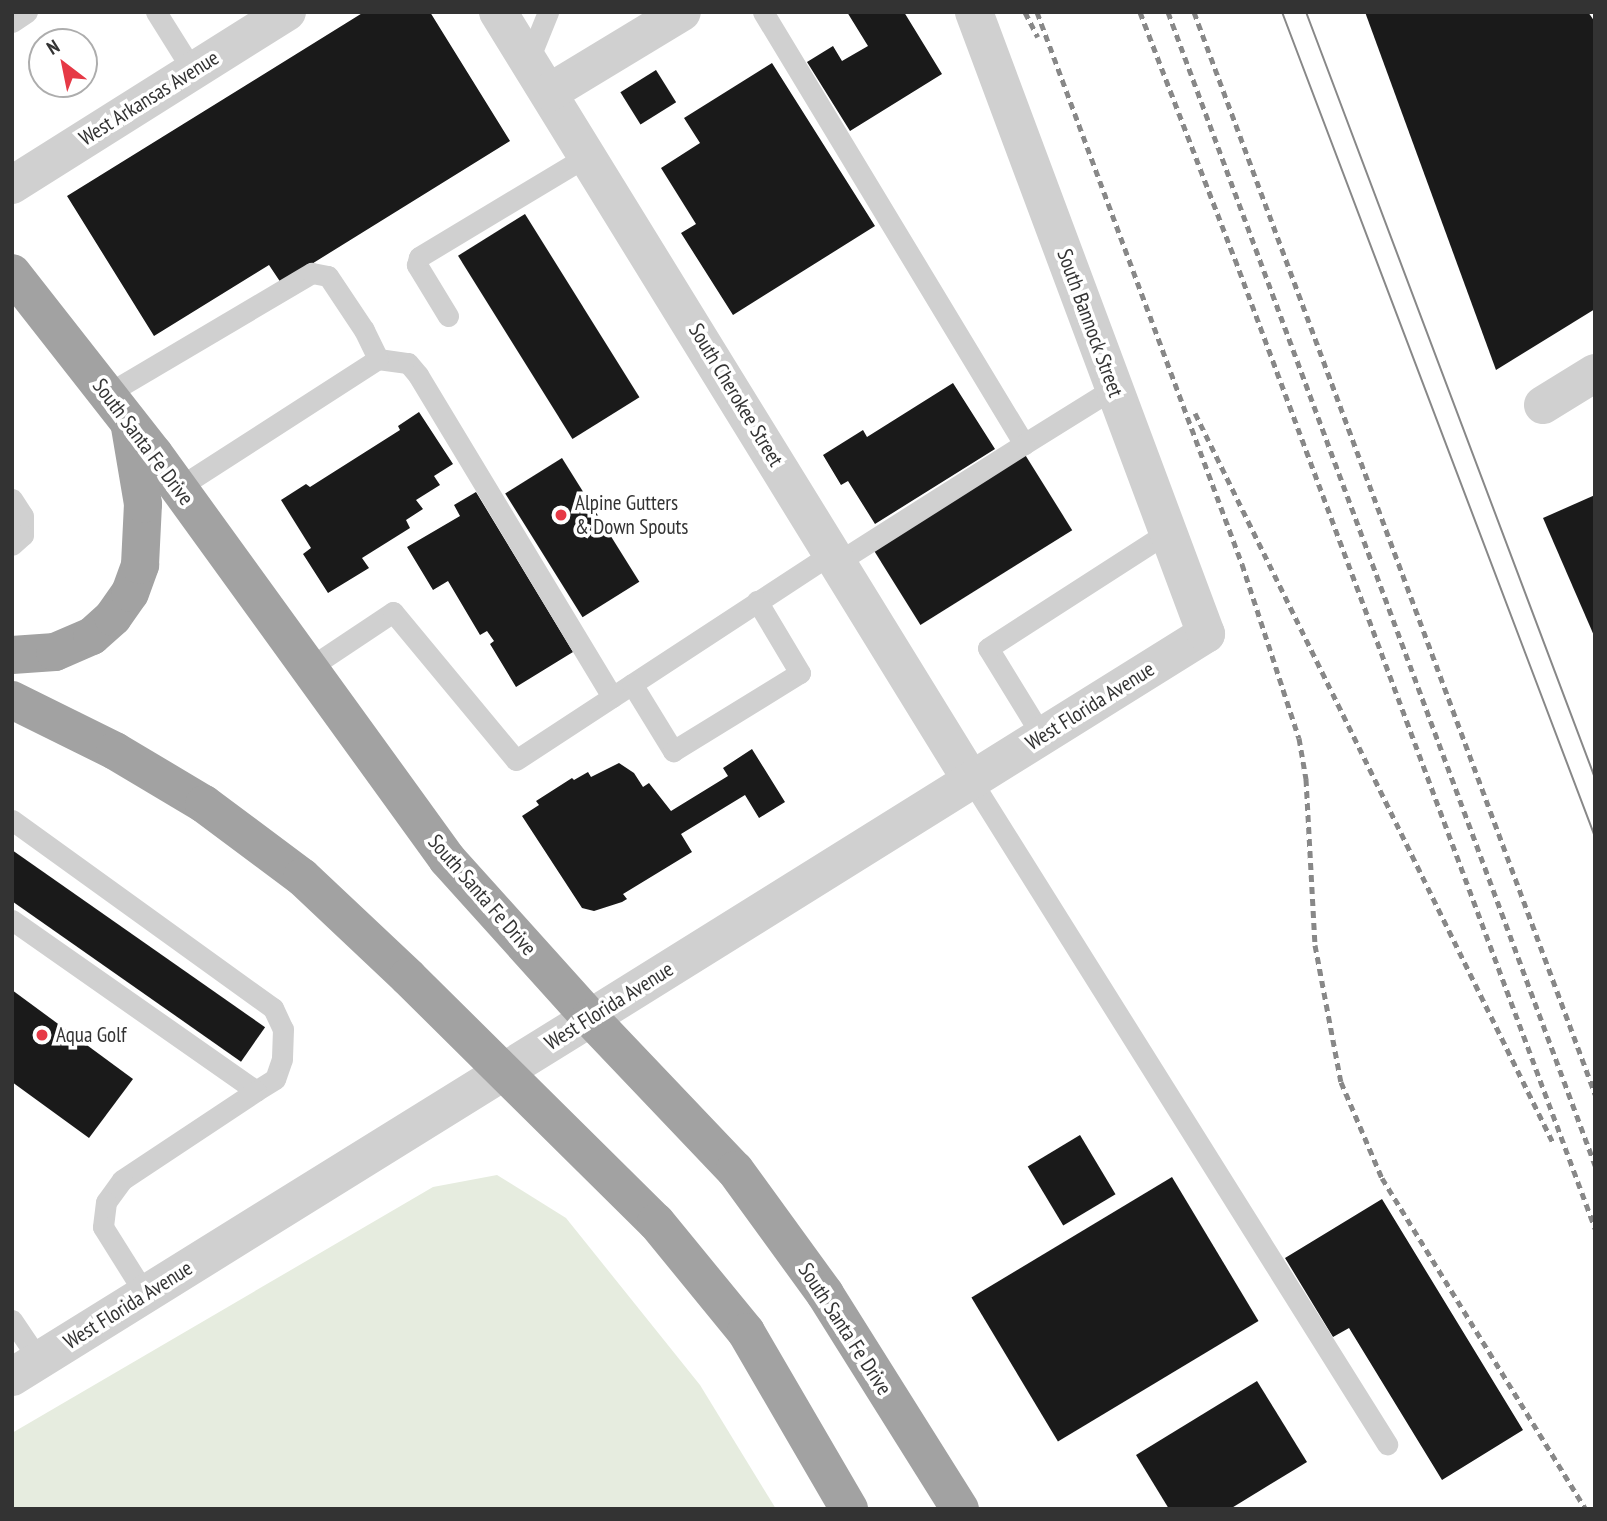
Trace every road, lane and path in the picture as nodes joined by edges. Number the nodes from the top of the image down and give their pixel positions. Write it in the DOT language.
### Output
graph roads {
  1 [pos="27,12"];
  2 [pos="156,12"];
  3 [pos="287,12"];
  4 [pos="498,12"];
  5 [pos="548,12"];
  6 [pos="682,12"];
  7 [pos="763,12"];
  8 [pos="974,12"];
  9 [pos="12,22"];
  10 [pos="528,59"];
  11 [pos="193,71"];
  12 [pos="551,92"];
  13 [pos="589,155"];
  14 [pos="12,185"];
  15 [pos="12,273"];
  16 [pos="448,316"];
  17 [pos="378,359"];
  18 [pos="1595,373"];
  19 [pos="1114,388"];
  20 [pos="107,394"];
  21 [pos="1543,405"];
  22 [pos="130,423"];
  23 [pos="1024,444"];
  24 [pos="178,488"];
  25 [pos="12,499"];
  26 [pos="1168,532"];
  27 [pos="12,545"];
  28 [pos="835,557"];
  29 [pos="757,601"];
  30 [pos="1206,634"];
  31 [pos="12,655"];
  32 [pos="309,668"];
  33 [pos="632,684"];
  34 [pos="612,697"];
  35 [pos="12,700"];
  36 [pos="1042,736"];
  37 [pos="971,780"];
  38 [pos="12,820"];
  39 [pos="12,920"];
  40 [pos="590,1018"];
  41 [pos="504,1072"];
  42 [pos="256,1091"];
  43 [pos="145,1294"];
  44 [pos="12,1320"];
  45 [pos="26,1368"];
  46 [pos="1387,1444"];
  47 [pos="849,1509"];
  48 [pos="960,1509"];
  1 -- 9 [label="lane"];
  2 -- 11 [label="lane"];
  3 -- 11 [label="street, West Arkansas Avenue"];
  4 -- 10 [label="street, South Cherokee Street"];
  5 -- 10 [label="lane"];
  6 -- 12 [label="street"];
  7 -- 23 [label="lane"];
  8 -- 19 [label="street, South Bannock Street"];
  10 -- 12 [label="street, South Cherokee Street"];
  11 -- 14 [label="street, West Arkansas Avenue"];
  12 -- 13 [label="street, South Cherokee Street"];
  13 -- 16 [label="lane"];
  13 -- 28 [label="street, South Cherokee Street"];
  15 -- 20 [label="highway, South Santa Fe Drive"];
  17 -- 20 [label="lane"];
  17 -- 24 [label="lane"];
  17 -- 34 [label="lane"];
  18 -- 21 [label="street"];
  19 -- 23 [label="lane"];
  19 -- 26 [label="street, South Bannock Street"];
  20 -- 22 [label="highway, South Santa Fe Drive"];
  22 -- 24 [label="highway, South Santa Fe Drive"];
  22 -- 31 [label="highway"];
  23 -- 28 [label="lane"];
  24 -- 32 [label="highway, South Santa Fe Drive"];
  25 -- 27 [label="lane"];
  26 -- 30 [label="street, South Bannock Street"];
  26 -- 36 [label="lane"];
  28 -- 29 [label="lane"];
  28 -- 37 [label="street, South Cherokee Street"];
  29 -- 33 [label="lane"];
  29 -- 33 [label="lane"];
  30 -- 36 [label="street, West Florida Avenue"];
  32 -- 34 [label="lane"];
  32 -- 40 [label="highway, South Santa Fe Drive"];
  33 -- 34 [label="lane"];
  35 -- 41 [label="highway"];
  36 -- 37 [label="street, West Florida Avenue"];
  37 -- 40 [label="street, West Florida Avenue"];
  37 -- 46 [label="lane"];
  38 -- 42 [label="lane"];
  39 -- 42 [label="lane"];
  40 -- 41 [label="street, West Florida Avenue"];
  40 -- 48 [label="highway, South Santa Fe Drive"];
  41 -- 43 [label="street, West Florida Avenue"];
  41 -- 47 [label="highway"];
  42 -- 43 [label="lane"];
  43 -- 45 [label="street, West Florida Avenue"];
  44 -- 45 [label="lane"];
}
